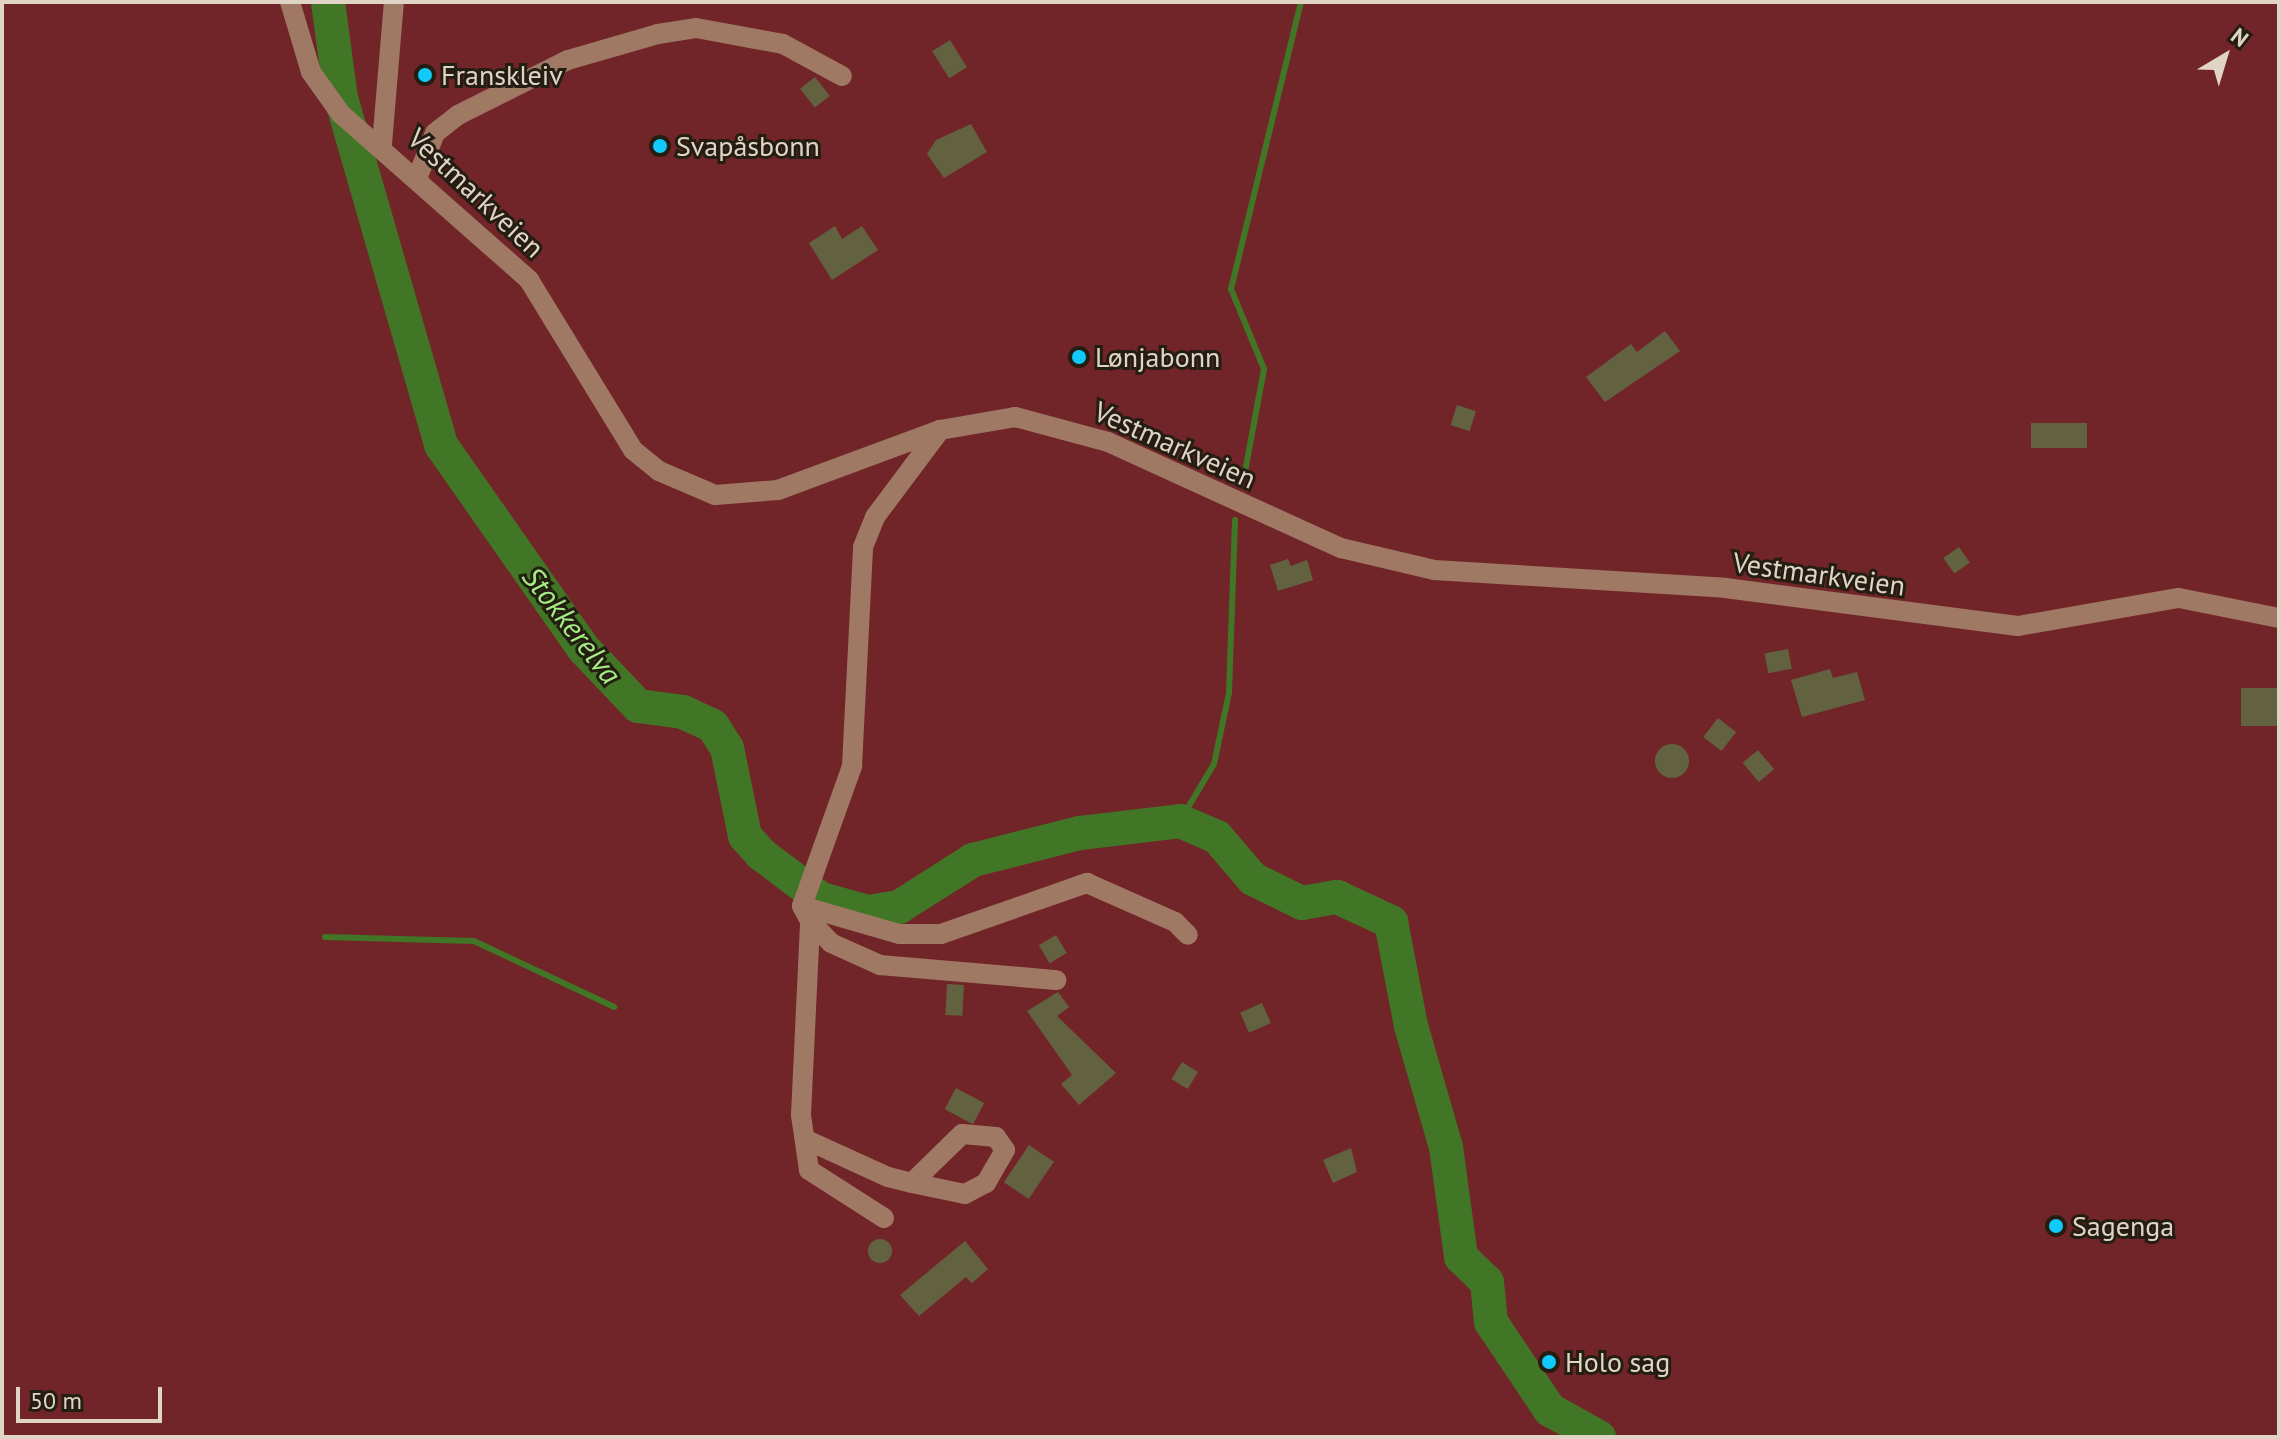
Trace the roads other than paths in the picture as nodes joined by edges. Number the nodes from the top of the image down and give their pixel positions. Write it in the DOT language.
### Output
graph roads {
  1 [pos="290,2"];
  2 [pos="394,2"];
  3 [pos="842,76"];
  4 [pos="382,144"];
  5 [pos="418,176"];
  6 [pos="940,430"];
  7 [pos="2279,618"];
  8 [pos="806,914"];
  9 [pos="1188,935"];
  10 [pos="1056,980"];
  11 [pos="809,1141"];
  12 [pos="912,1183"];
  13 [pos="884,1218"];
  1 -- 4 [label="street, Vestmarkveien"];
  2 -- 4 [label="street"];
  3 -- 5 [label="street"];
  4 -- 5 [label="street, Vestmarkveien"];
  5 -- 6 [label="street, Vestmarkveien"];
  6 -- 7 [label="street, Vestmarkveien"];
  6 -- 8 [label="street"];
  8 -- 9 [label="street"];
  8 -- 10 [label="street"];
  8 -- 11 [label="street"];
  11 -- 12 [label="street"];
  11 -- 13 [label="street"];
}
